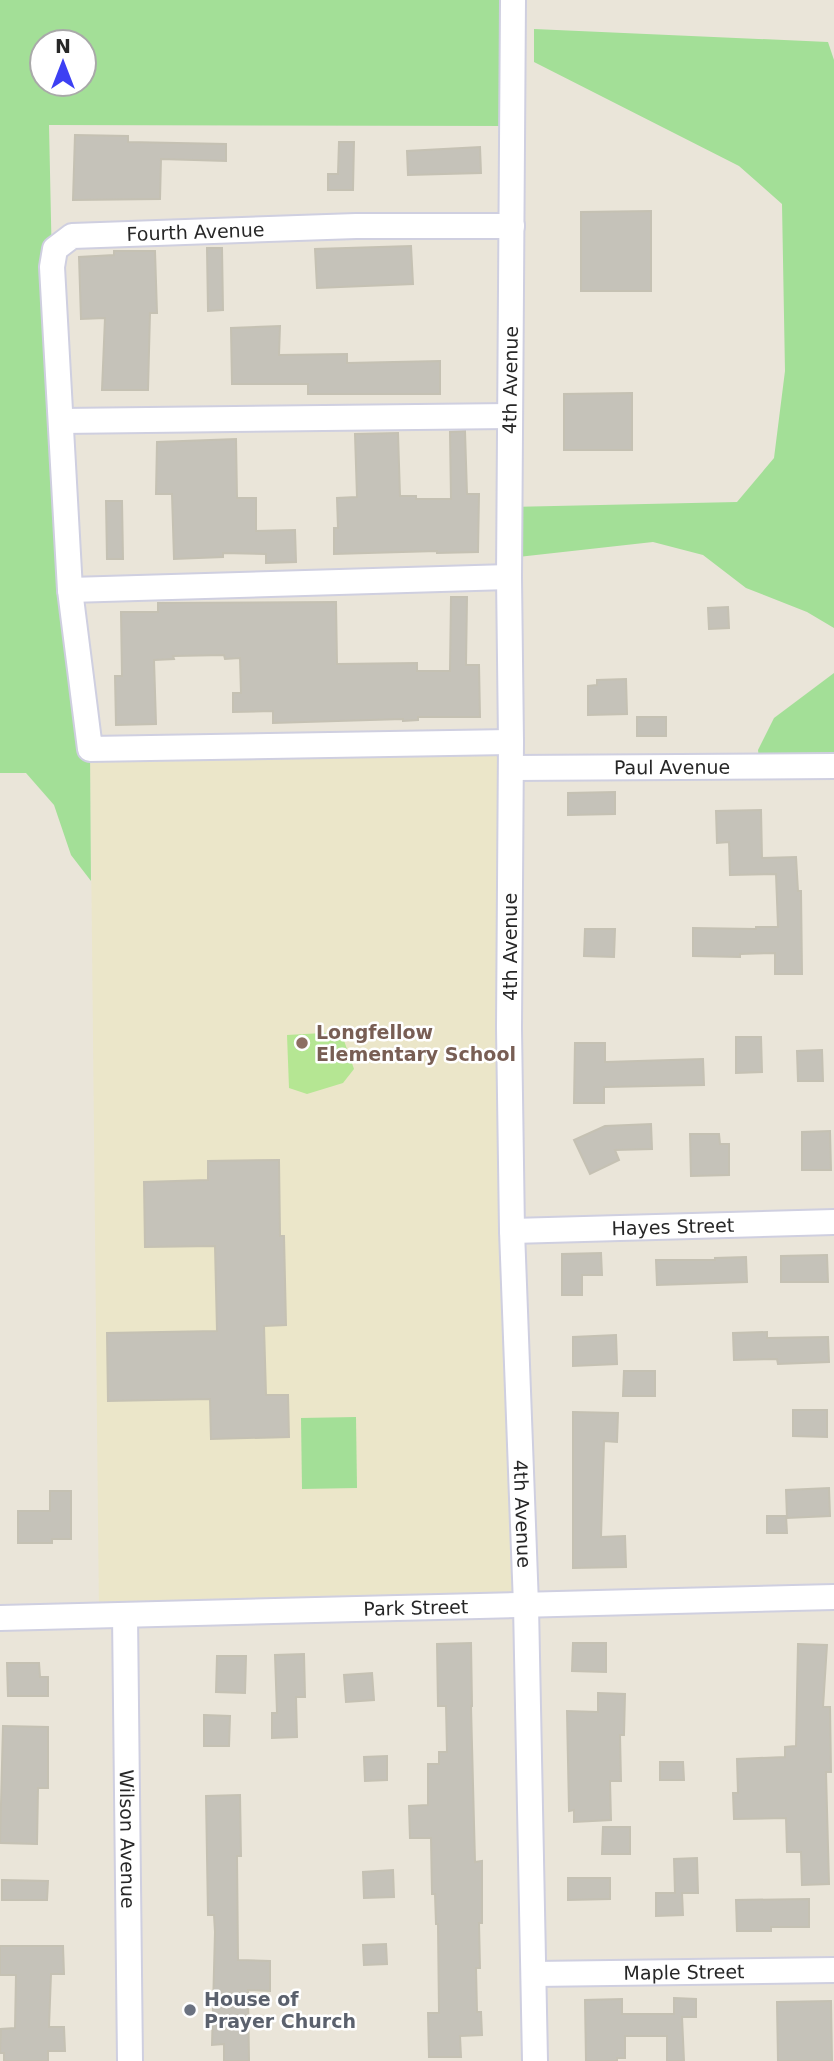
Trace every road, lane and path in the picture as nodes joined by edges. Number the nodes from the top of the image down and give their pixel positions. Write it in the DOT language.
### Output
graph roads {
  1 [pos="513,0"];
  2 [pos="512,226"];
  3 [pos="510,416"];
  4 [pos="61,421"];
  5 [pos="509,577"];
  6 [pos="70,590"];
  7 [pos="511,742"];
  8 [pos="834,766"];
  9 [pos="511,768"];
  10 [pos="834,1222"];
  11 [pos="512,1231"];
  12 [pos="834,1597"];
  13 [pos="526,1605"];
  14 [pos="125,1615"];
  15 [pos="0,1618"];
  16 [pos="834,1970"];
  17 [pos="534,1974"];
  18 [pos="130,2061"];
  19 [pos="535,2061"];
  1 -- 2 [label="street, 4th Avenue"];
  2 -- 3 [label="street, 4th Avenue"];
  2 -- 4 [label="street, Fourth Avenue"];
  3 -- 4 [label="street"];
  3 -- 5 [label="street, 4th Avenue"];
  4 -- 6 [label="street, Fourth Avenue"];
  5 -- 6 [label="street"];
  5 -- 7 [label="street, 4th Avenue"];
  6 -- 7 [label="street, Fourth Avenue"];
  7 -- 9 [label="street, 4th Avenue"];
  8 -- 9 [label="street, Paul Avenue"];
  9 -- 11 [label="street, 4th Avenue"];
  10 -- 11 [label="street, Hayes Street"];
  11 -- 13 [label="street, 4th Avenue"];
  12 -- 13 [label="street, Park Street"];
  13 -- 14 [label="street, Park Street"];
  13 -- 17 [label="street, 4th Avenue"];
  14 -- 15 [label="street, Park Street"];
  14 -- 18 [label="street, Wilson Avenue"];
  16 -- 17 [label="street, Maple Street"];
  17 -- 19 [label="street, 4th Avenue"];
}
